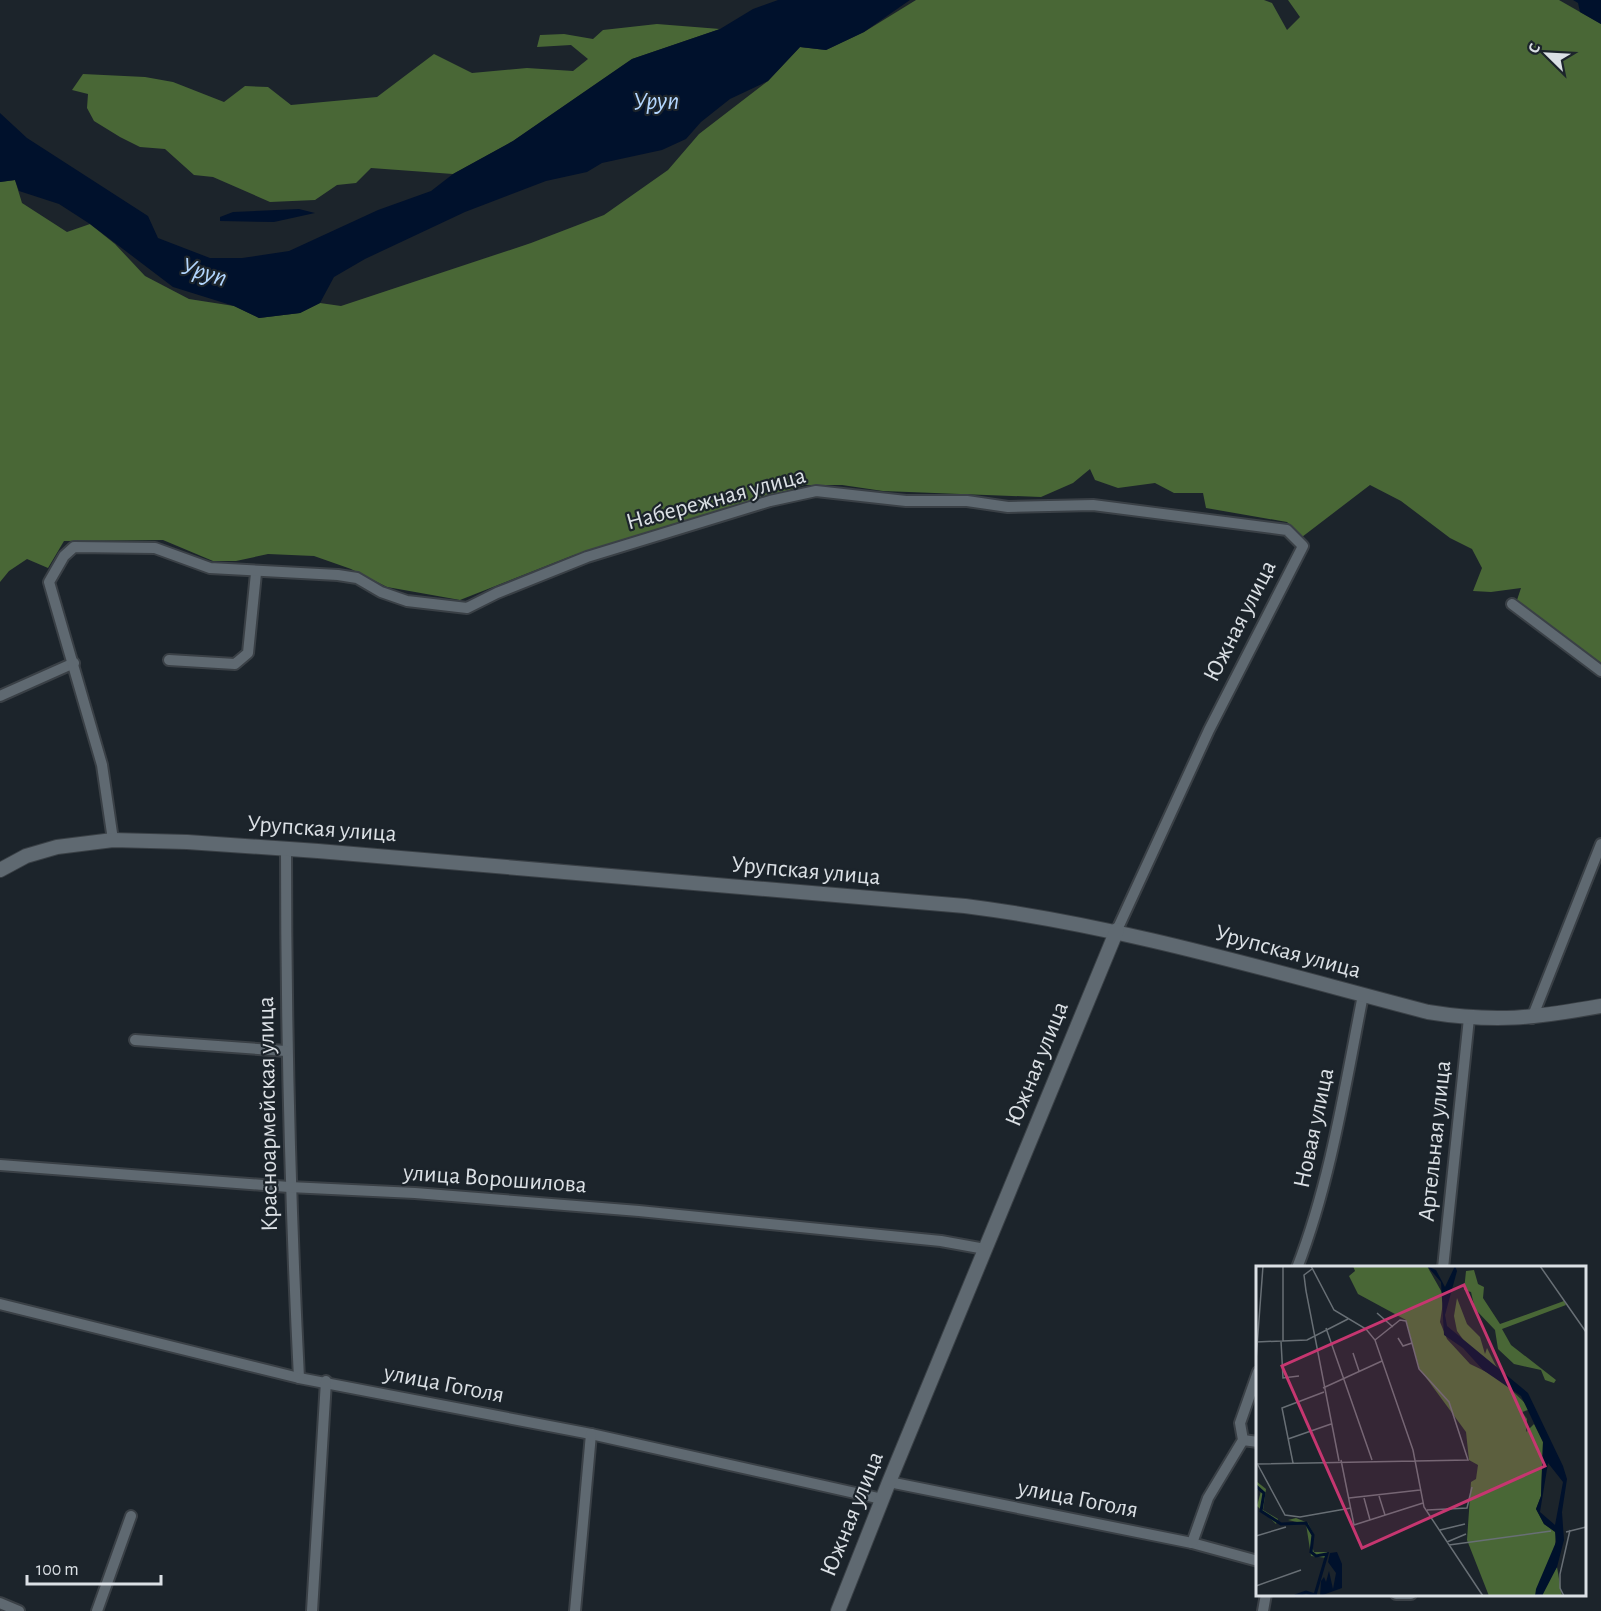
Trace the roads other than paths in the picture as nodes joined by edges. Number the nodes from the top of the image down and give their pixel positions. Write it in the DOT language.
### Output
graph roads {
  1 [pos="1303,546"];
  2 [pos="256,573"];
  3 [pos="1512,604"];
  4 [pos="169,660"];
  5 [pos="74,663"];
  6 [pos="1601,671"];
  7 [pos="0,696"];
  8 [pos="113,840"];
  9 [pos="1601,844"];
  10 [pos="286,848"];
  11 [pos="0,870"];
  12 [pos="1117,930"];
  13 [pos="1363,995"];
  14 [pos="1601,1006"];
  15 [pos="1469,1018"];
  16 [pos="1532,1018"];
  17 [pos="135,1040"];
  18 [pos="286,1051"];
  19 [pos="0,1165"];
  20 [pos="289,1187"];
  21 [pos="985,1249"];
  22 [pos="1298,1266"];
  23 [pos="1443,1266"];
  24 [pos="0,1304"];
  25 [pos="1256,1375"];
  26 [pos="299,1378"];
  27 [pos="326,1381"];
  28 [pos="591,1434"];
  29 [pos="1243,1440"];
  30 [pos="1256,1442"];
  31 [pos="889,1482"];
  32 [pos="882,1499"];
  33 [pos="131,1516"];
  34 [pos="1192,1543"];
  35 [pos="1256,1561"];
  36 [pos="1266,1596"];
  37 [pos="0,1603"];
  38 [pos="19,1611"];
  39 [pos="96,1611"];
  40 [pos="312,1611"];
  41 [pos="576,1611"];
  42 [pos="838,1611"];
  43 [pos="1263,1611"];
  1 -- 2 [label="street, Набережная улица"];
  1 -- 12 [label="street, Южная улица"];
  2 -- 4 [label="street"];
  2 -- 5 [label="street, Набережная улица"];
  3 -- 6 [label="street"];
  5 -- 7 [label="street"];
  5 -- 8 [label="street"];
  8 -- 10 [label="street, Урупская улица"];
  8 -- 11 [label="street, Урупская улица"];
  9 -- 16 [label="street"];
  10 -- 12 [label="street, Урупская улица"];
  10 -- 18 [label="street, Красноармейская улица"];
  12 -- 13 [label="street, Урупская улица"];
  12 -- 21 [label="street, Южная улица"];
  13 -- 15 [label="street, Урупская улица"];
  13 -- 22 [label="street, Новая улица"];
  14 -- 16 [label="street, Урупская улица"];
  15 -- 16 [label="street, Урупская улица"];
  15 -- 23 [label="street, Артельная улица"];
  17 -- 18 [label="street"];
  18 -- 20 [label="street, Красноармейская улица"];
  19 -- 20 [label="street, улица Ворошилова"];
  20 -- 21 [label="street, улица Ворошилова"];
  20 -- 26 [label="street, Красноармейская улица"];
  21 -- 31 [label="street, Южная улица"];
  24 -- 26 [label="street, улица Гоголя"];
  25 -- 29 [label="street"];
  26 -- 27 [label="street, улица Гоголя"];
  27 -- 28 [label="street, улица Гоголя"];
  27 -- 40 [label="street"];
  28 -- 32 [label="street, улица Гоголя"];
  28 -- 41 [label="street"];
  29 -- 30 [label="street"];
  29 -- 34 [label="street"];
  31 -- 32 [label="street, Южная улица"];
  31 -- 34 [label="street, улица Гоголя"];
  32 -- 42 [label="street, Южная улица"];
  33 -- 39 [label="street"];
  34 -- 35 [label="street, улица Гоголя"];
  36 -- 43 [label="street"];
  37 -- 38 [label="street"];
}
